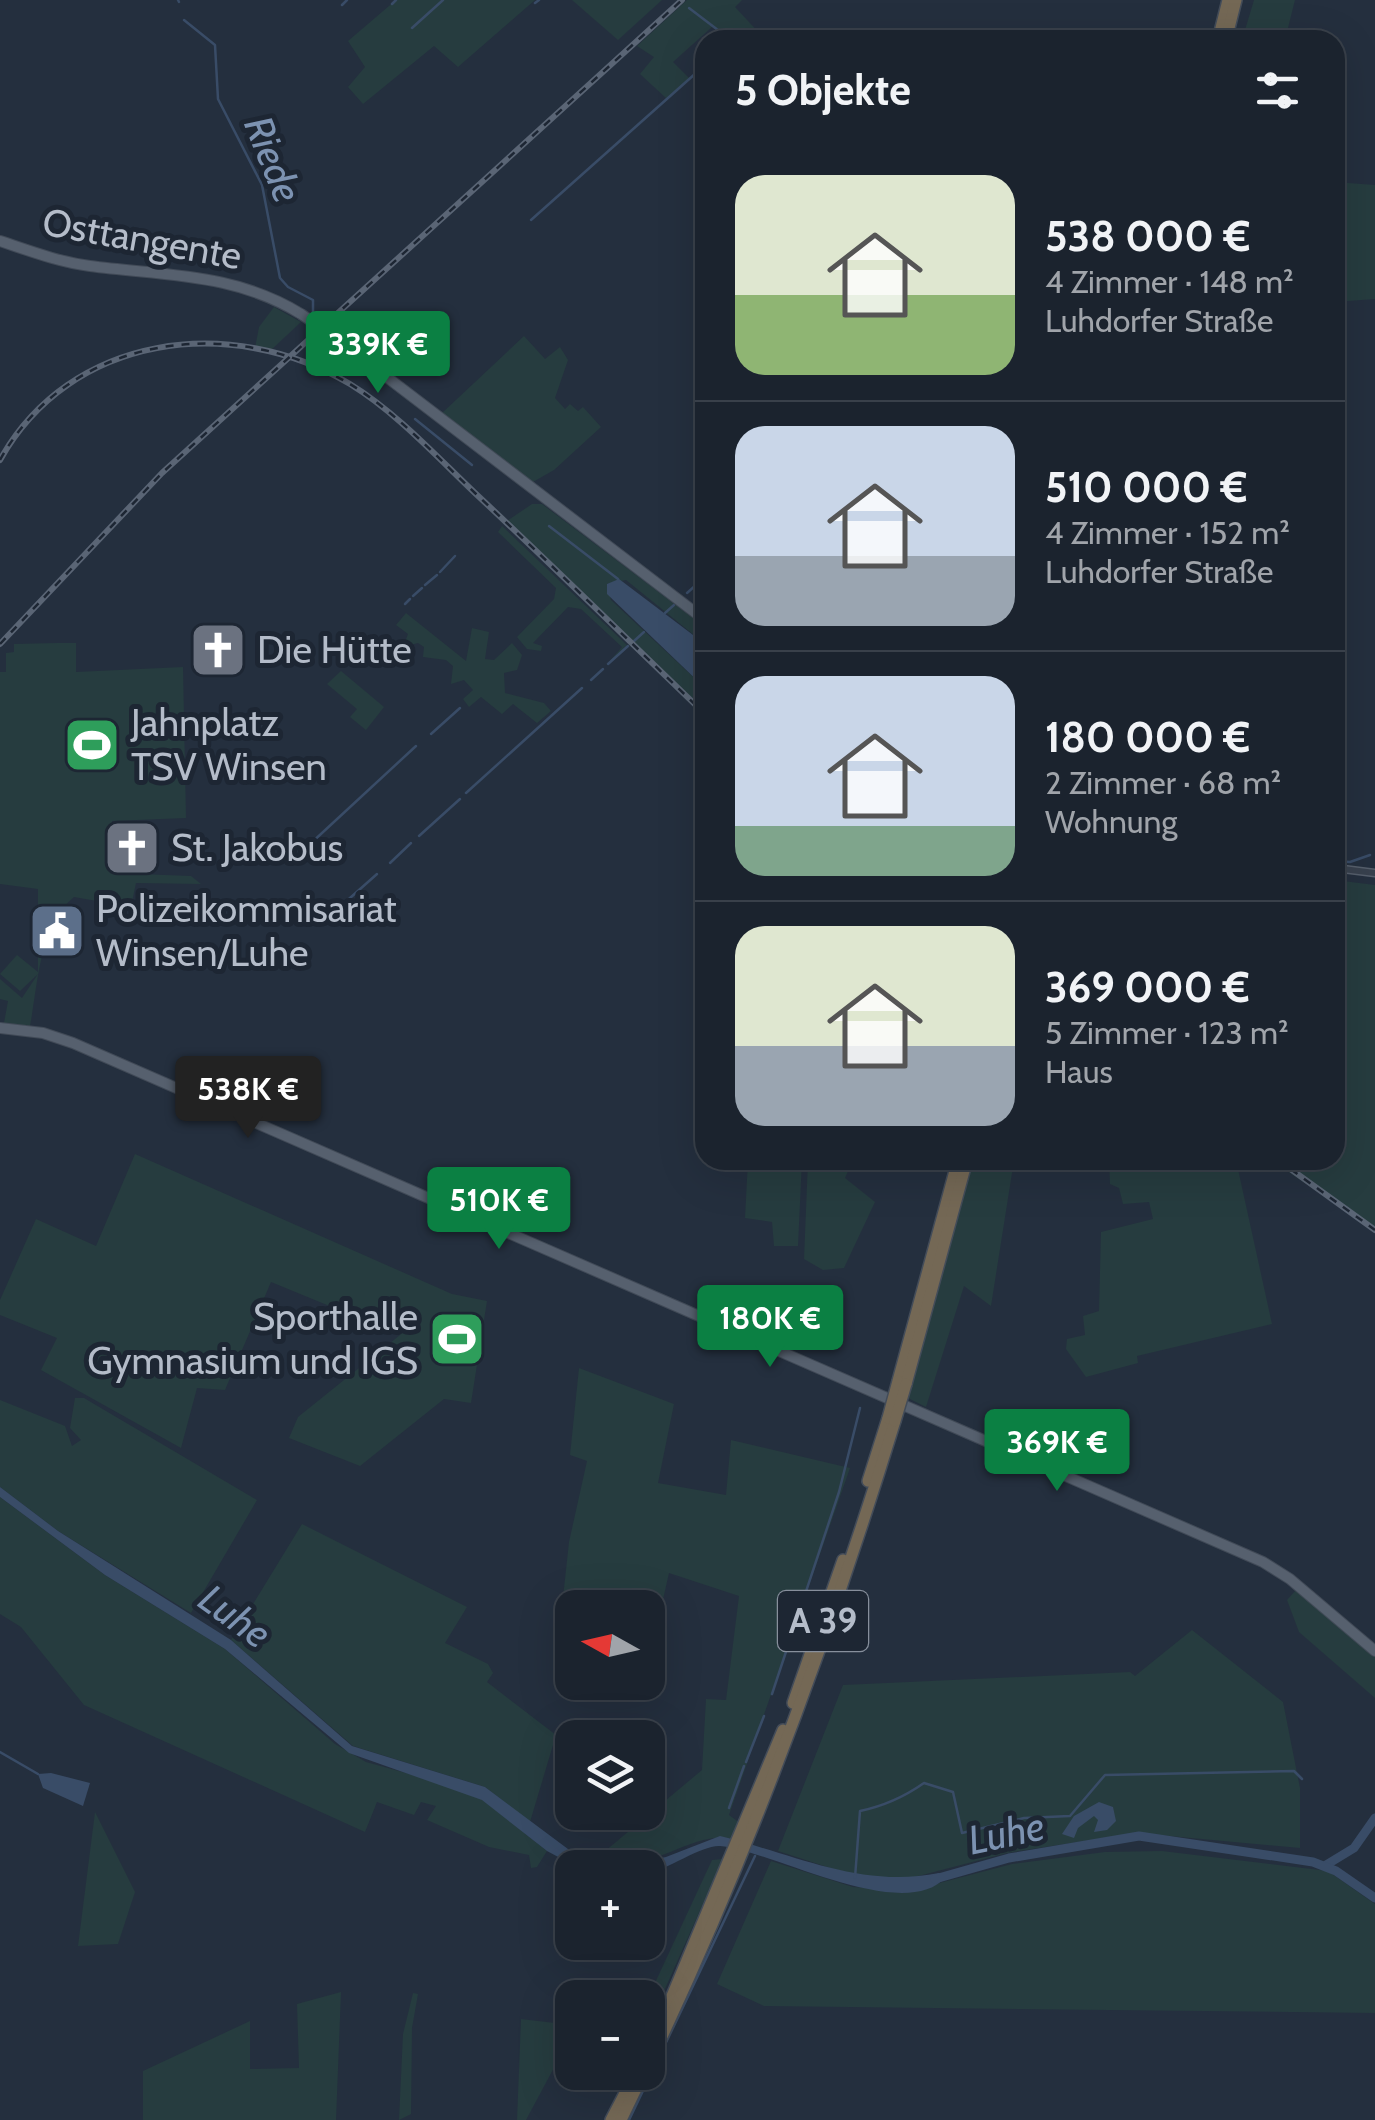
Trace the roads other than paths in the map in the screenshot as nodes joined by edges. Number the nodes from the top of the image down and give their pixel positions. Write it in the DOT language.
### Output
graph roads {
  1 [pos="1228,0"];
  2 [pos="1236,0"];
  3 [pos="1220,30"];
  4 [pos="1228,30"];
  5 [pos="0,241"];
  6 [pos="695,612"];
  7 [pos="1345,869"];
  8 [pos="1375,873"];
  9 [pos="0,1028"];
  10 [pos="955,1170"];
  11 [pos="963,1170"];
  12 [pos="902,1382"];
  13 [pos="1375,1651"];
  14 [pos="731,1872"];
  15 [pos="665,2012"];
  16 [pos="665,2025"];
  17 [pos="627,2090"];
  18 [pos="635,2090"];
  19 [pos="612,2120"];
  20 [pos="620,2120"];
  1 -- 3 [label="highway"];
  2 -- 4 [label="highway"];
  5 -- 6 [label="main road, Osttangente, bridge"];
  7 -- 8 [label="street"];
  9 -- 13 [label="main road"];
  10 -- 12 [label="highway, A 39"];
  11 -- 12 [label="highway, A 39"];
  12 -- 14 [label="highway, A 39, bridge"];
  14 -- 15 [label="highway, A 39"];
  14 -- 16 [label="highway, A 39"];
  17 -- 19 [label="highway"];
  18 -- 20 [label="highway, A 39"];
}
